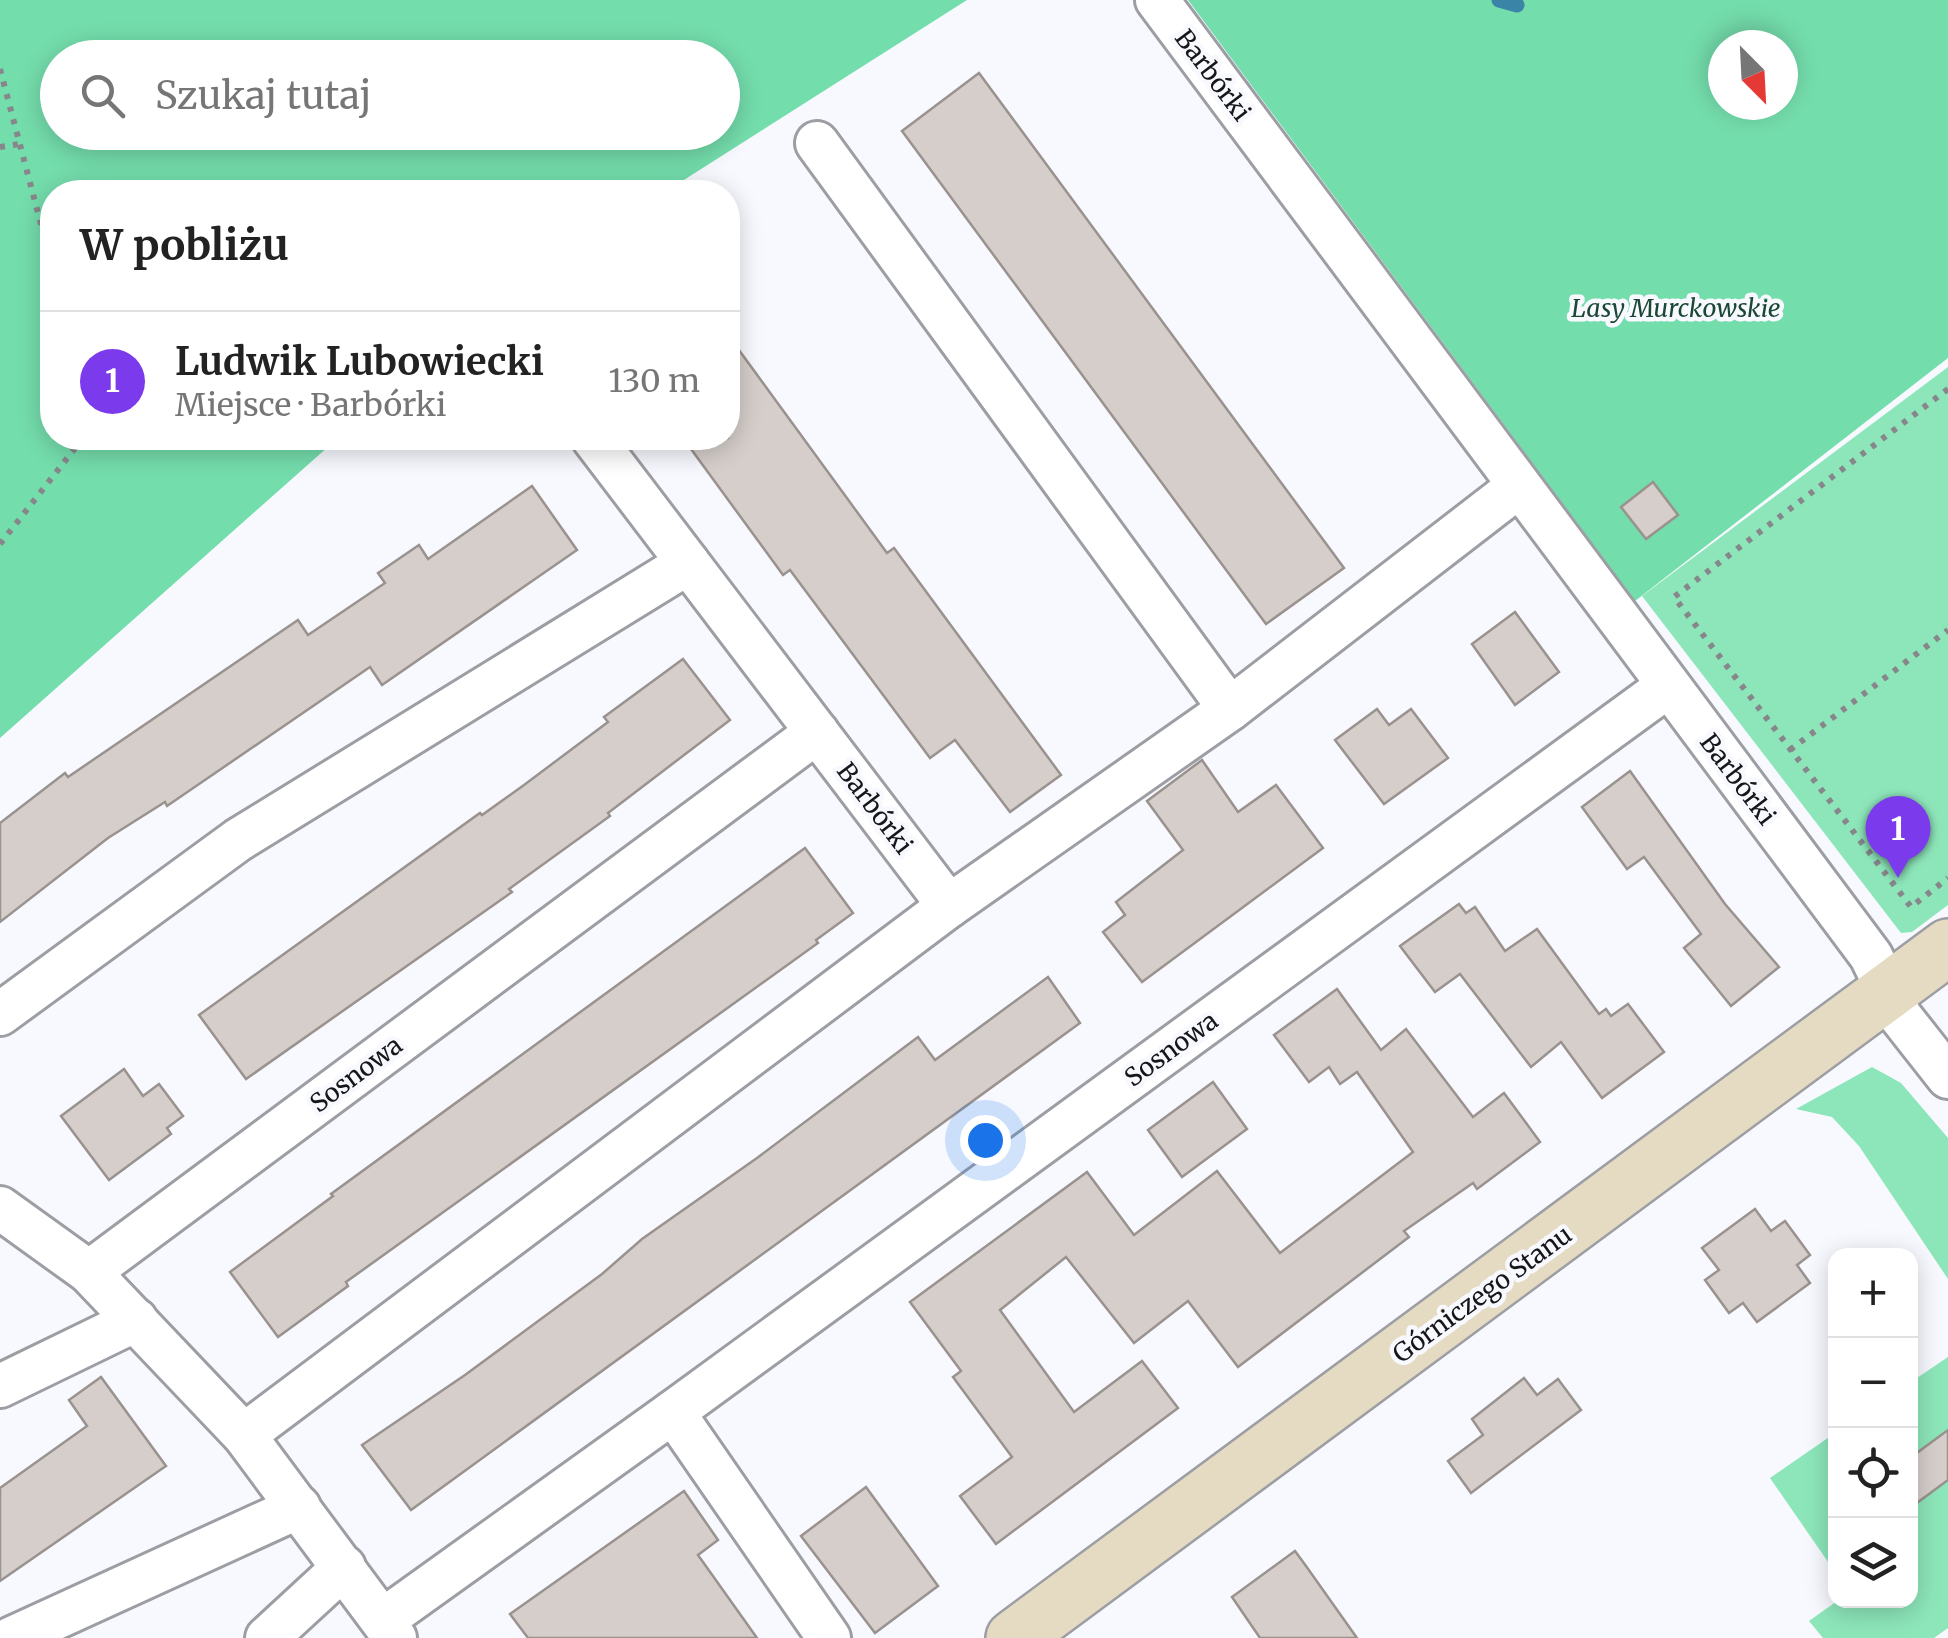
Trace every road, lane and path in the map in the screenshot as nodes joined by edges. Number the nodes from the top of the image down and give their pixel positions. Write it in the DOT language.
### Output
graph roads {
  1 [pos="1157,0"];
  2 [pos="0,69"];
  3 [pos="818,143"];
  4 [pos="20,144"];
  5 [pos="0,147"];
  6 [pos="40,220"];
  7 [pos="1948,389"];
  8 [pos="74,450"];
  9 [pos="602,450"];
  10 [pos="1519,486"];
  11 [pos="0,544"];
  12 [pos="688,563"];
  13 [pos="1948,630"];
  14 [pos="1668,686"];
  15 [pos="1230,709"];
  16 [pos="817,732"];
  17 [pos="1790,750"];
  18 [pos="1948,878"];
  19 [pos="950,906"];
  20 [pos="1948,948"];
  21 [pos="1888,992"];
  22 [pos="0,1014"];
  23 [pos="1948,1076"];
  24 [pos="0,1208"];
  25 [pos="88,1272"];
  26 [pos="136,1320"];
  27 [pos="0,1386"];
  28 [pos="674,1412"];
  29 [pos="244,1435"];
  30 [pos="299,1507"];
  31 [pos="344,1566"];
  32 [pos="389,1629"];
  33 [pos="12,1638"];
  34 [pos="266,1638"];
  35 [pos="829,1638"];
  36 [pos="1014,1638"];
  1 -- 10 [label="street, Barbórki"];
  2 -- 4 [label="path"];
  3 -- 15 [label="street"];
  4 -- 5 [label="path"];
  4 -- 6 [label="path"];
  7 -- 17 [label="path"];
  8 -- 11 [label="path"];
  9 -- 12 [label="street, Barbórki"];
  10 -- 14 [label="street, Barbórki"];
  10 -- 15 [label="street"];
  12 -- 16 [label="street, Barbórki"];
  12 -- 22 [label="street"];
  13 -- 17 [label="path"];
  14 -- 21 [label="street, Barbórki"];
  14 -- 28 [label="street, Sosnowa"];
  15 -- 19 [label="street"];
  16 -- 19 [label="street, Barbórki"];
  16 -- 25 [label="street, Sosnowa"];
  17 -- 18 [label="path"];
  19 -- 29 [label="street"];
  20 -- 21 [label="street, Górniczego Stanu"];
  21 -- 23 [label="street, Barbórki"];
  21 -- 36 [label="street, Górniczego Stanu"];
  24 -- 25 [label="street, Sosnowa"];
  25 -- 26 [label="street, Sosnowa"];
  26 -- 27 [label="street"];
  26 -- 29 [label="street, Sosnowa"];
  28 -- 32 [label="street, Sosnowa"];
  28 -- 35 [label="street"];
  29 -- 30 [label="street, Sosnowa"];
  30 -- 31 [label="street, Sosnowa"];
  30 -- 33 [label="street"];
  31 -- 32 [label="street, Sosnowa"];
  31 -- 34 [label="street"];
}
